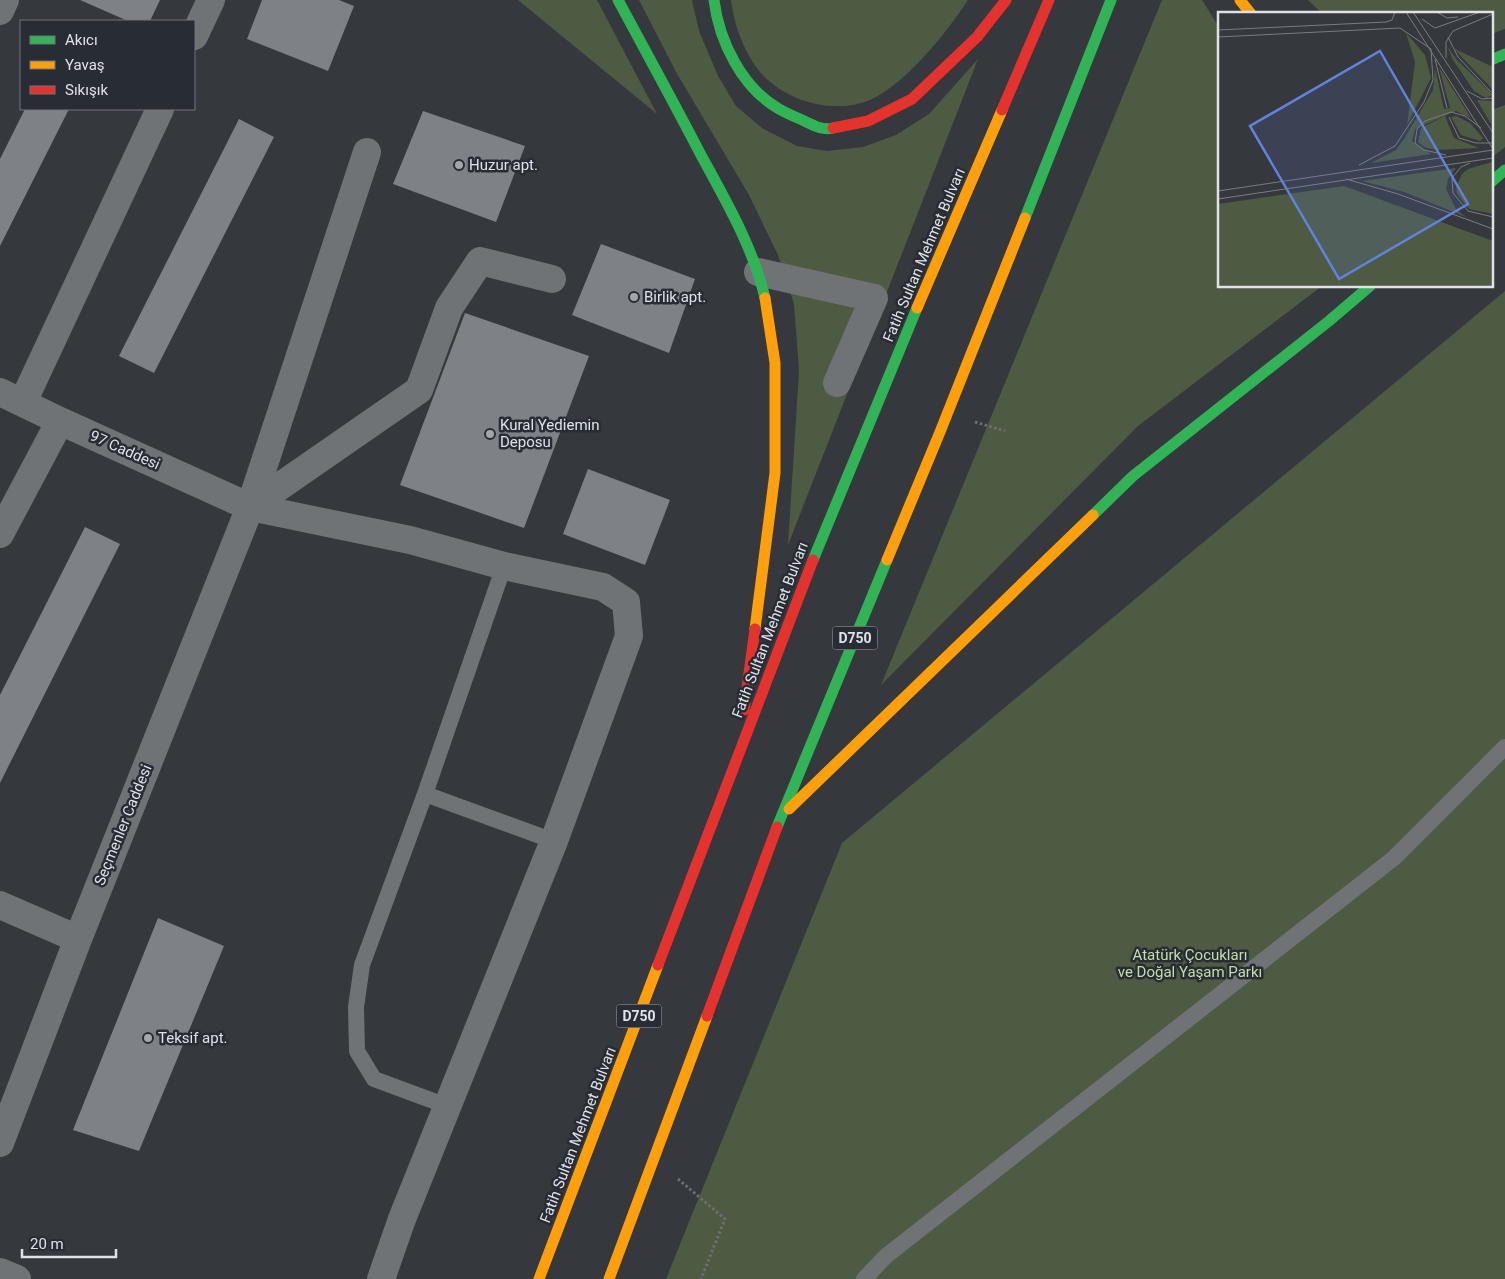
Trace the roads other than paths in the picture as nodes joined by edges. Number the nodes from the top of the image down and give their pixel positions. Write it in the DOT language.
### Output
graph roads {
  1 [pos="5,0"];
  2 [pos="211,0"];
  3 [pos="618,0"];
  4 [pos="714,0"];
  5 [pos="1006,0"];
  6 [pos="1049,0"];
  7 [pos="1111,0"];
  8 [pos="1240,0"];
  9 [pos="0,11"];
  10 [pos="1249,12"];
  11 [pos="195,34"];
  12 [pos="1505,54"];
  13 [pos="1492,60"];
  14 [pos="159,110"];
  15 [pos="366,152"];
  16 [pos="1505,170"];
  17 [pos="1492,181"];
  18 [pos="758,272"];
  19 [pos="552,279"];
  20 [pos="1368,288"];
  21 [pos="837,383"];
  22 [pos="11,397"];
  23 [pos="60,421"];
  24 [pos="250,508"];
  25 [pos="0,534"];
  26 [pos="504,566"];
  27 [pos="1505,747"];
  28 [pos="738,753"];
  29 [pos="425,794"];
  30 [pos="781,818"];
  31 [pos="554,840"];
  32 [pos="0,905"];
  33 [pos="78,939"];
  34 [pos="447,1106"];
  35 [pos="0,1143"];
  36 [pos="0,1272"];
  37 [pos="17,1279"];
  38 [pos="381,1279"];
  39 [pos="539,1279"];
  40 [pos="609,1279"];
  41 [pos="864,1279"];
  1 -- 9 [label="street"];
  2 -- 11 [label="street"];
  3 -- 18 [label="highway"];
  4 -- 5 [label="highway"];
  6 -- 28 [label="highway, Fatih Sultan Mehmet Bulvarı / D750"];
  7 -- 30 [label="highway, D750"];
  8 -- 10 [label="highway"];
  12 -- 13 [label="highway"];
  14 -- 22 [label="street"];
  15 -- 24 [label="street, Seçmenler Caddesi"];
  16 -- 17 [label="highway"];
  18 -- 21 [label="street"];
  18 -- 28 [label="highway"];
  19 -- 24 [label="street"];
  20 -- 30 [label="highway"];
  22 -- 23 [label="street, 97 Caddesi"];
  23 -- 24 [label="street, 97 Caddesi"];
  23 -- 25 [label="street"];
  24 -- 26 [label="street, 97 Caddesi"];
  24 -- 33 [label="street, Seçmenler Caddesi"];
  26 -- 29 [label="lane"];
  26 -- 31 [label="street, 97 Caddesi"];
  27 -- 41 [label="lane"];
  28 -- 39 [label="highway, Fatih Sultan Mehmet Bulvarı / D750"];
  29 -- 31 [label="lane"];
  29 -- 34 [label="lane"];
  30 -- 40 [label="highway, D750"];
  31 -- 34 [label="street"];
  32 -- 33 [label="street"];
  33 -- 35 [label="street, Seçmenler Caddesi"];
  34 -- 38 [label="street"];
  36 -- 37 [label="street"];
}
